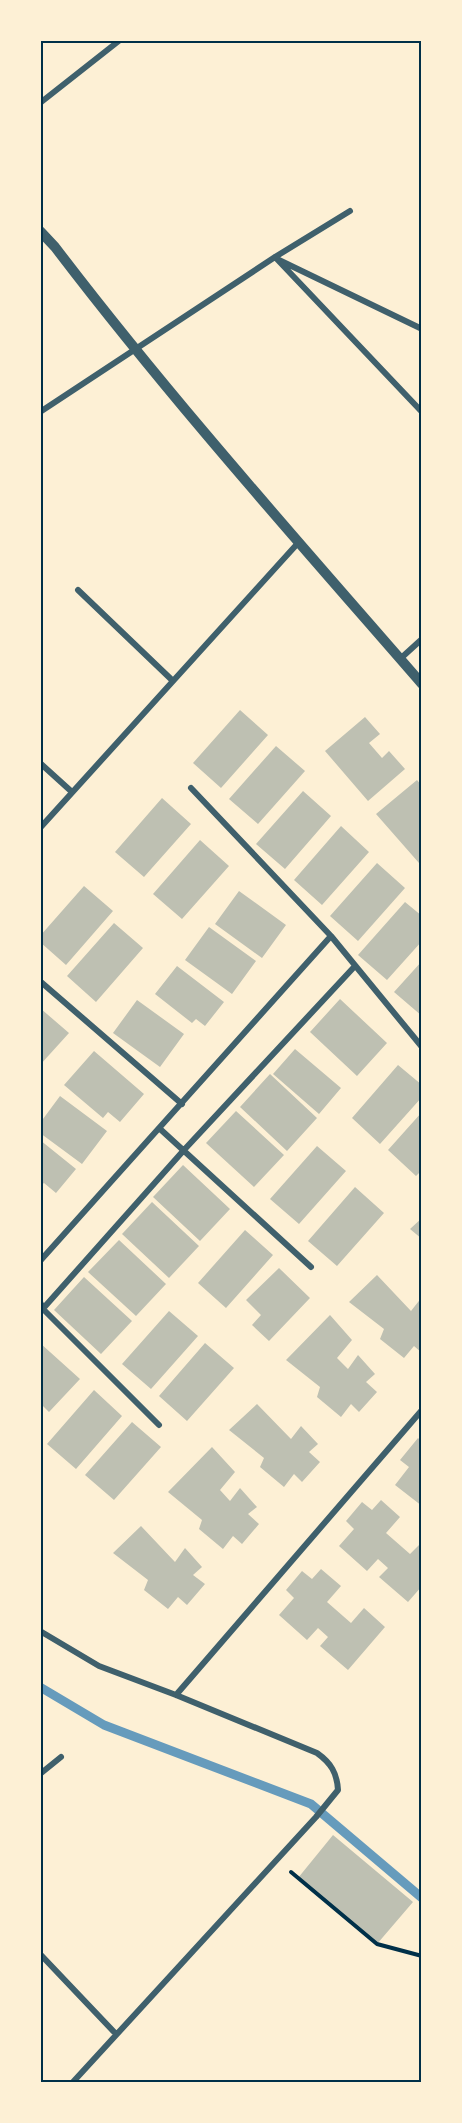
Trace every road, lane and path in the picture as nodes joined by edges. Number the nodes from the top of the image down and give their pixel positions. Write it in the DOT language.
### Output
graph roads {
  1 [pos="120,40"];
  2 [pos="40,103"];
  3 [pos="350,211"];
  4 [pos="40,231"];
  5 [pos="275,257"];
  6 [pos="422,330"];
  7 [pos="136,350"];
  8 [pos="40,412"];
  9 [pos="422,412"];
  10 [pos="298,543"];
  11 [pos="78,591"];
  12 [pos="422,639"];
  13 [pos="400,659"];
  14 [pos="173,681"];
  15 [pos="422,684"];
  16 [pos="40,763"];
  17 [pos="191,788"];
  18 [pos="72,792"];
  19 [pos="40,828"];
  20 [pos="331,936"];
  21 [pos="356,966"];
  22 [pos="41,982"];
  23 [pos="422,1047"];
  24 [pos="182,1104"];
  25 [pos="159,1128"];
  26 [pos="184,1150"];
  27 [pos="40,1261"];
  28 [pos="310,1267"];
  29 [pos="40,1302"];
  30 [pos="42,1311"];
  31 [pos="422,1410"];
  32 [pos="159,1425"];
  33 [pos="40,1631"];
  34 [pos="176,1695"];
  35 [pos="61,1757"];
  36 [pos="40,1774"];
  37 [pos="277,1860"];
  38 [pos="40,1954"];
  39 [pos="422,1956"];
  40 [pos="116,2034"];
  41 [pos="73,2082"];
  1 -- 2 [label="street"];
  3 -- 5 [label="street"];
  4 -- 7 [label="street"];
  5 -- 6 [label="street"];
  5 -- 7 [label="street"];
  5 -- 9 [label="street"];
  7 -- 8 [label="street"];
  7 -- 10 [label="street"];
  10 -- 13 [label="street"];
  10 -- 14 [label="street"];
  11 -- 14 [label="street"];
  12 -- 13 [label="street"];
  13 -- 15 [label="street"];
  14 -- 18 [label="street"];
  16 -- 18 [label="street"];
  17 -- 20 [label="street"];
  18 -- 19 [label="street"];
  20 -- 21 [label="street"];
  20 -- 24 [label="street"];
  21 -- 23 [label="street"];
  21 -- 26 [label="street"];
  22 -- 24 [label="street"];
  24 -- 25 [label="street"];
  25 -- 26 [label="street"];
  25 -- 27 [label="street"];
  26 -- 28 [label="street"];
  26 -- 30 [label="street"];
  29 -- 30 [label="street"];
  30 -- 32 [label="street"];
  31 -- 34 [label="street"];
  33 -- 34 [label="street"];
  34 -- 37 [label="street"];
  35 -- 36 [label="street"];
  37 -- 39 [label="path"];
  37 -- 40 [label="street"];
  38 -- 40 [label="street"];
  40 -- 41 [label="street"];
}
